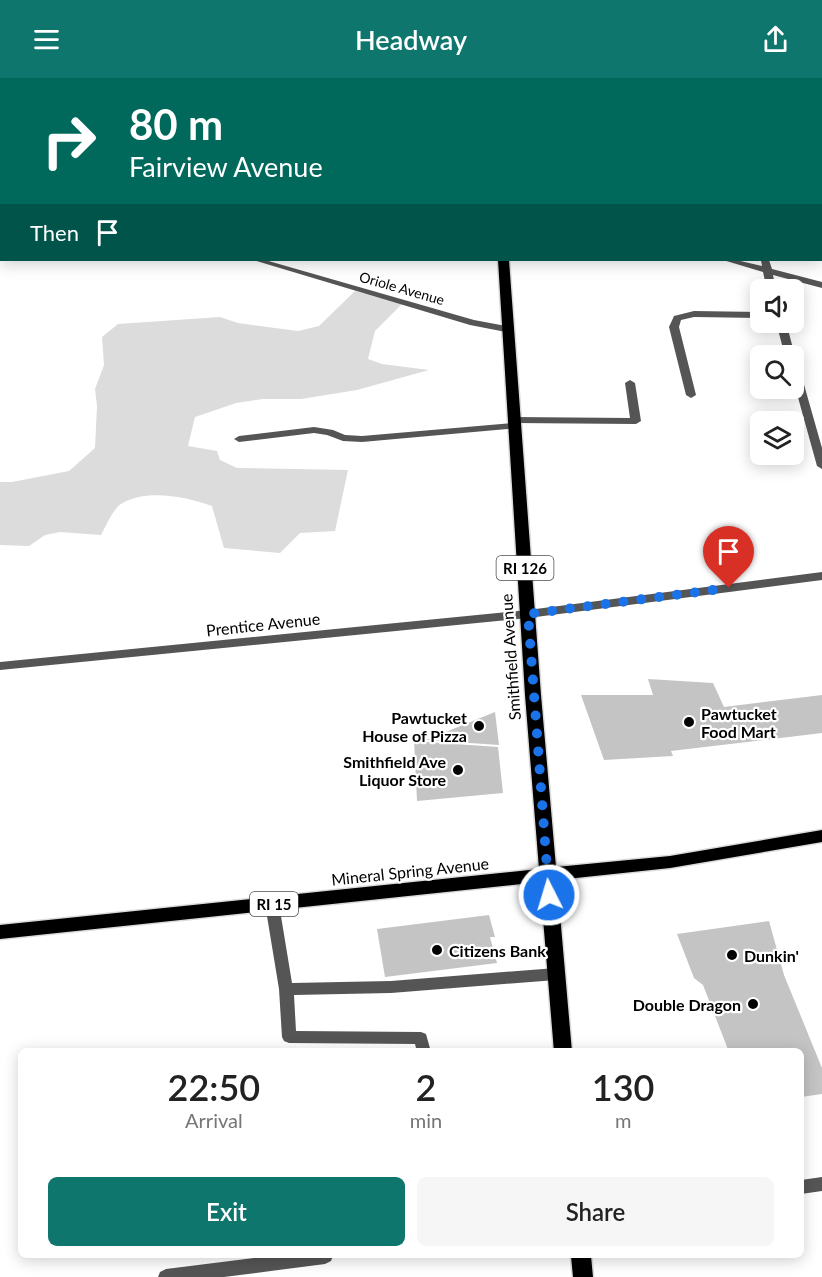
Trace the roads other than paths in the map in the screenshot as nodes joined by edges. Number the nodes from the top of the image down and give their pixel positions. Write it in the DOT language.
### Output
graph roads {
  1 [pos="260,261"];
  2 [pos="503,261"];
  3 [pos="731,261"];
  4 [pos="765,261"];
  5 [pos="767,270"];
  6 [pos="769,279"];
  7 [pos="822,285"];
  8 [pos="750,315"];
  9 [pos="506,329"];
  10 [pos="630,383"];
  11 [pos="691,395"];
  12 [pos="803,399"];
  13 [pos="514,423"];
  14 [pos="239,439"];
  15 [pos="822,466"];
  16 [pos="822,576"];
  17 [pos="528,614"];
  18 [pos="0,666"];
  19 [pos="822,836"];
  20 [pos="547,876"];
  21 [pos="272,904"];
  22 [pos="0,932"];
  23 [pos="556,974"];
  24 [pos="286,989"];
  25 [pos="423,1048"];
  26 [pos="563,1048"];
  27 [pos="822,1184"];
  28 [pos="804,1187"];
  29 [pos="310,1258"];
  30 [pos="581,1258"];
  31 [pos="166,1277"];
  32 [pos="583,1277"];
  1 -- 9 [label="street, Oriole Avenue"];
  2 -- 9 [label="main road, Smithfield Avenue / RI 126"];
  3 -- 5 [label="street"];
  4 -- 5 [label="street"];
  5 -- 6 [label="street"];
  5 -- 7 [label="street"];
  8 -- 11 [label="street"];
  9 -- 13 [label="main road, Smithfield Avenue / RI 126"];
  10 -- 13 [label="street"];
  12 -- 15 [label="street"];
  13 -- 14 [label="street"];
  13 -- 17 [label="main road, Smithfield Avenue / RI 126"];
  16 -- 17 [label="street, Prentice Avenue"];
  17 -- 18 [label="street, Prentice Avenue"];
  17 -- 20 [label="main road, Smithfield Avenue / RI 126"];
  19 -- 20 [label="main road, Mineral Spring Avenue / RI 15"];
  20 -- 21 [label="main road, Mineral Spring Avenue / RI 15"];
  20 -- 23 [label="main road, Smithfield Avenue / RI 126"];
  21 -- 22 [label="main road, Mineral Spring Avenue / RI 15"];
  21 -- 24 [label="street"];
  23 -- 24 [label="street"];
  23 -- 26 [label="main road, Smithfield Avenue / RI 126"];
  24 -- 25 [label="street"];
  27 -- 28 [label="street"];
  29 -- 31 [label="street"];
  30 -- 32 [label="main road"];
}
